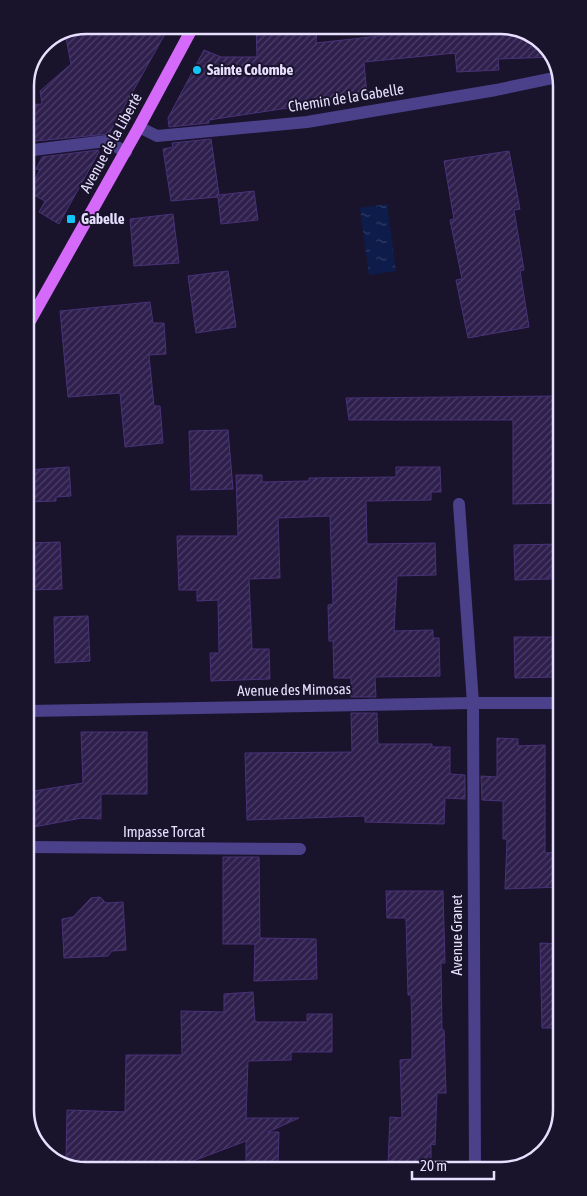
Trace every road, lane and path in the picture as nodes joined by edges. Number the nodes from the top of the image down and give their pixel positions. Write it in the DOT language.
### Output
graph roads {
  1 [pos="189,34"];
  2 [pos="552,78"];
  3 [pos="139,128"];
  4 [pos="34,149"];
  5 [pos="126,152"];
  6 [pos="34,314"];
  7 [pos="459,504"];
  8 [pos="472,703"];
  9 [pos="553,703"];
  10 [pos="34,712"];
  11 [pos="34,847"];
  12 [pos="300,849"];
  13 [pos="475,1162"];
  1 -- 3 [label="main road, Avenue de la Liberté"];
  2 -- 3 [label="street, Chemin de la Gabelle"];
  3 -- 5 [label="main road, Avenue de la Liberté"];
  4 -- 5 [label="street"];
  5 -- 6 [label="main road, Avenue de la Liberté"];
  7 -- 8 [label="street, Avenue Granet"];
  8 -- 9 [label="street, Avenue des Mimosas"];
  8 -- 10 [label="street, Avenue des Mimosas"];
  8 -- 13 [label="street, Avenue Granet"];
  11 -- 12 [label="street, Impasse Torcat"];
}
